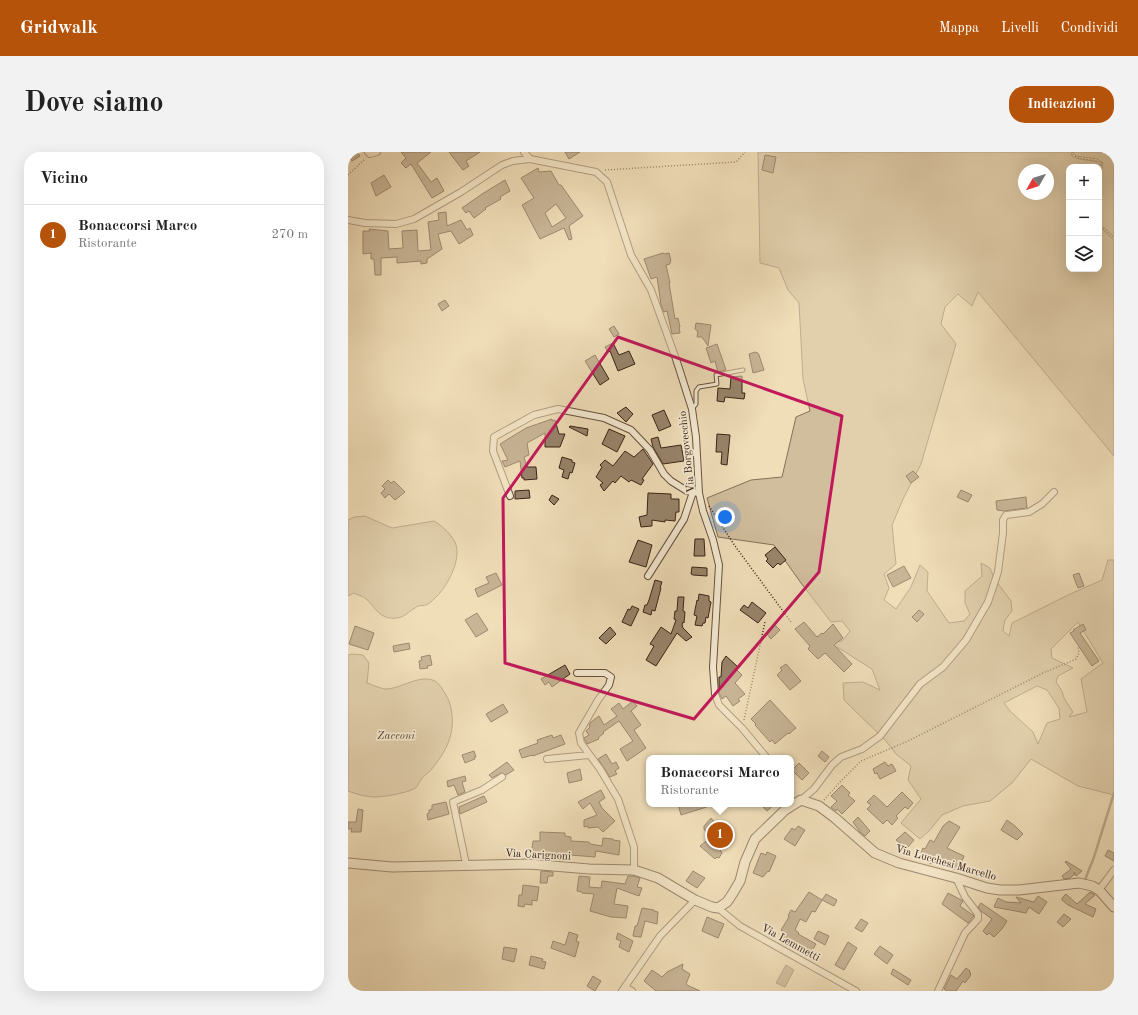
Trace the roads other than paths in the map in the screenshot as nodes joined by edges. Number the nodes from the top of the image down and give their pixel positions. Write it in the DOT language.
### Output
graph roads {
  1 [pos="377,152"];
  2 [pos="524,152"];
  3 [pos="369,153"];
  4 [pos="530,158"];
  5 [pos="348,220"];
  6 [pos="743,370"];
  7 [pos="692,409"];
  8 [pos="1054,492"];
  9 [pos="696,493"];
  10 [pos="510,496"];
  11 [pos="648,576"];
  12 [pos="577,673"];
  13 [pos="589,754"];
  14 [pos="764,755"];
  15 [pos="547,759"];
  16 [pos="502,777"];
  17 [pos="795,802"];
  18 [pos="789,807"];
  19 [pos="348,863"];
  20 [pos="466,864"];
  21 [pos="634,870"];
  22 [pos="1114,870"];
  23 [pos="956,878"];
  24 [pos="1099,890"];
  25 [pos="694,900"];
  26 [pos="1114,907"];
  27 [pos="718,908"];
  28 [pos="623,989"];
  29 [pos="632,991"];
  30 [pos="856,991"];
  31 [pos="938,991"];
  1 -- 3 [label="street"];
  2 -- 4 [label="street"];
  4 -- 5 [label="street"];
  4 -- 7 [label="street, Via Borgovecchio"];
  6 -- 7 [label="lane"];
  7 -- 9 [label="street, Via Borgovecchio"];
  8 -- 17 [label="street"];
  9 -- 10 [label="street"];
  9 -- 11 [label="street"];
  9 -- 14 [label="street, Via Borgovecchio"];
  12 -- 13 [label="street"];
  13 -- 15 [label="street"];
  13 -- 21 [label="street"];
  16 -- 20 [label="street"];
  17 -- 23 [label="street, Via Lucchesi Marcello"];
  18 -- 27 [label="street"];
  19 -- 20 [label="street, Via Carignoni"];
  20 -- 21 [label="street, Via Carignoni"];
  21 -- 25 [label="street, Via Carignoni"];
  22 -- 24 [label="street"];
  23 -- 24 [label="street, Via Lucchesi Marcello"];
  23 -- 31 [label="street"];
  24 -- 26 [label="street, Via Lucchesi Marcello"];
  25 -- 27 [label="street, Via Carignoni"];
  25 -- 28 [label="street"];
  27 -- 30 [label="street, Via Lemmetti"];
  28 -- 29 [label="street"];
}
